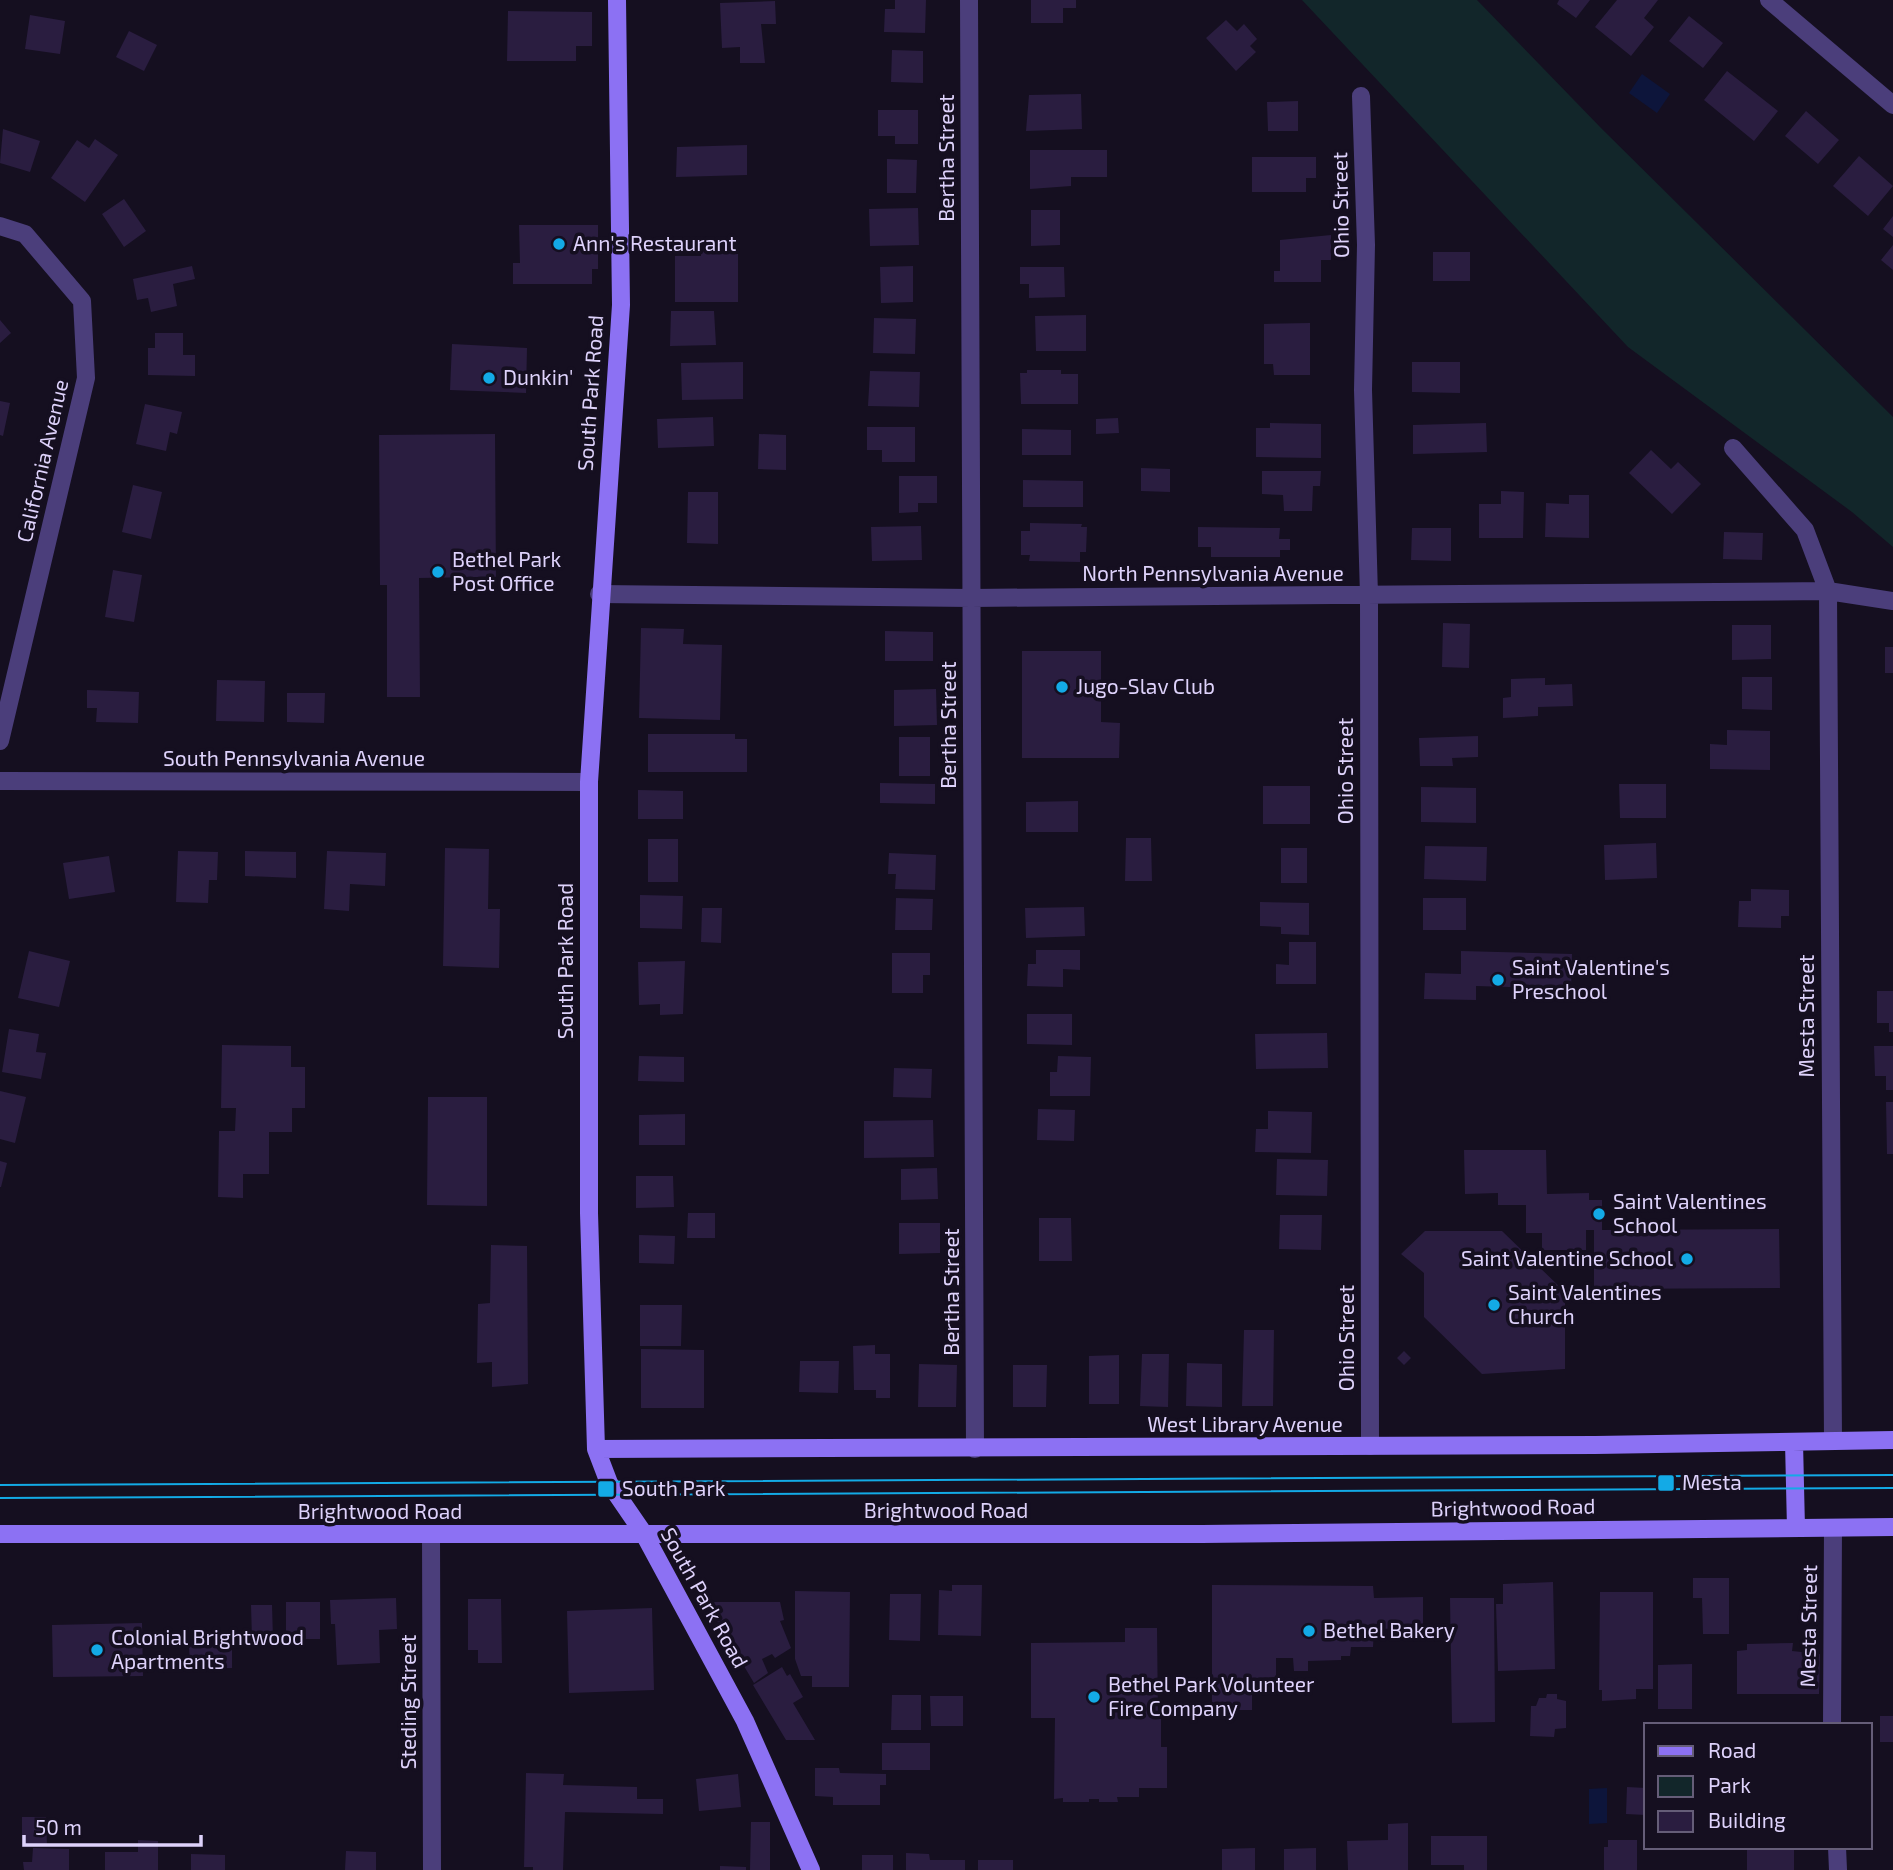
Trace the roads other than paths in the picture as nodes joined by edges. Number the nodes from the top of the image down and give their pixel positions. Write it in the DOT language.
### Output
graph roads {
  1 [pos="617,0"];
  2 [pos="969,0"];
  3 [pos="1769,0"];
  4 [pos="1361,96"];
  5 [pos="1893,105"];
  6 [pos="0,226"];
  7 [pos="1733,448"];
  8 [pos="1828,591"];
  9 [pos="599,594"];
  10 [pos="1369,595"];
  11 [pos="971,598"];
  12 [pos="1893,601"];
  13 [pos="0,741"];
  14 [pos="0,781"];
  15 [pos="589,782"];
  16 [pos="1893,1440"];
  17 [pos="1833,1441"];
  18 [pos="1794,1442"];
  19 [pos="1370,1446"];
  20 [pos="596,1449"];
  21 [pos="975,1449"];
  22 [pos="1893,1527"];
  23 [pos="1796,1528"];
  24 [pos="1833,1528"];
  25 [pos="0,1534"];
  26 [pos="431,1534"];
  27 [pos="644,1534"];
  28 [pos="1832,1723"];
  29 [pos="1837,1849"];
  30 [pos="432,1870"];
  31 [pos="811,1870"];
  32 [pos="1838,1870"];
  1 -- 9 [label="street, South Park Road"];
  2 -- 11 [label="street, Bertha Street"];
  3 -- 5 [label="street"];
  4 -- 10 [label="street, Ohio Street"];
  6 -- 13 [label="street, California Avenue"];
  7 -- 8 [label="street"];
  8 -- 10 [label="street, North Pennsylvania Avenue"];
  8 -- 12 [label="street, North Pennsylvania Avenue"];
  8 -- 17 [label="street, Mesta Street"];
  9 -- 11 [label="street, North Pennsylvania Avenue"];
  9 -- 15 [label="street, South Park Road"];
  10 -- 11 [label="street, North Pennsylvania Avenue"];
  10 -- 19 [label="street, Ohio Street"];
  11 -- 21 [label="street, Bertha Street"];
  14 -- 15 [label="street, South Pennsylvania Avenue"];
  15 -- 20 [label="street, South Park Road"];
  16 -- 17 [label="street, West Library Avenue"];
  17 -- 18 [label="street, West Library Avenue"];
  18 -- 19 [label="street, West Library Avenue"];
  18 -- 23 [label="street"];
  19 -- 21 [label="street, West Library Avenue"];
  20 -- 21 [label="street, West Library Avenue"];
  20 -- 27 [label="street, South Park Road"];
  22 -- 24 [label="street, Brightwood Road"];
  23 -- 24 [label="street, Brightwood Road"];
  23 -- 27 [label="street, Brightwood Road"];
  24 -- 28 [label="street, Mesta Street"];
  25 -- 26 [label="street, Brightwood Road"];
  26 -- 27 [label="street, Brightwood Road"];
  26 -- 30 [label="street, Steding Street"];
  27 -- 31 [label="street, South Park Road"];
  29 -- 32 [label="street"];
}
